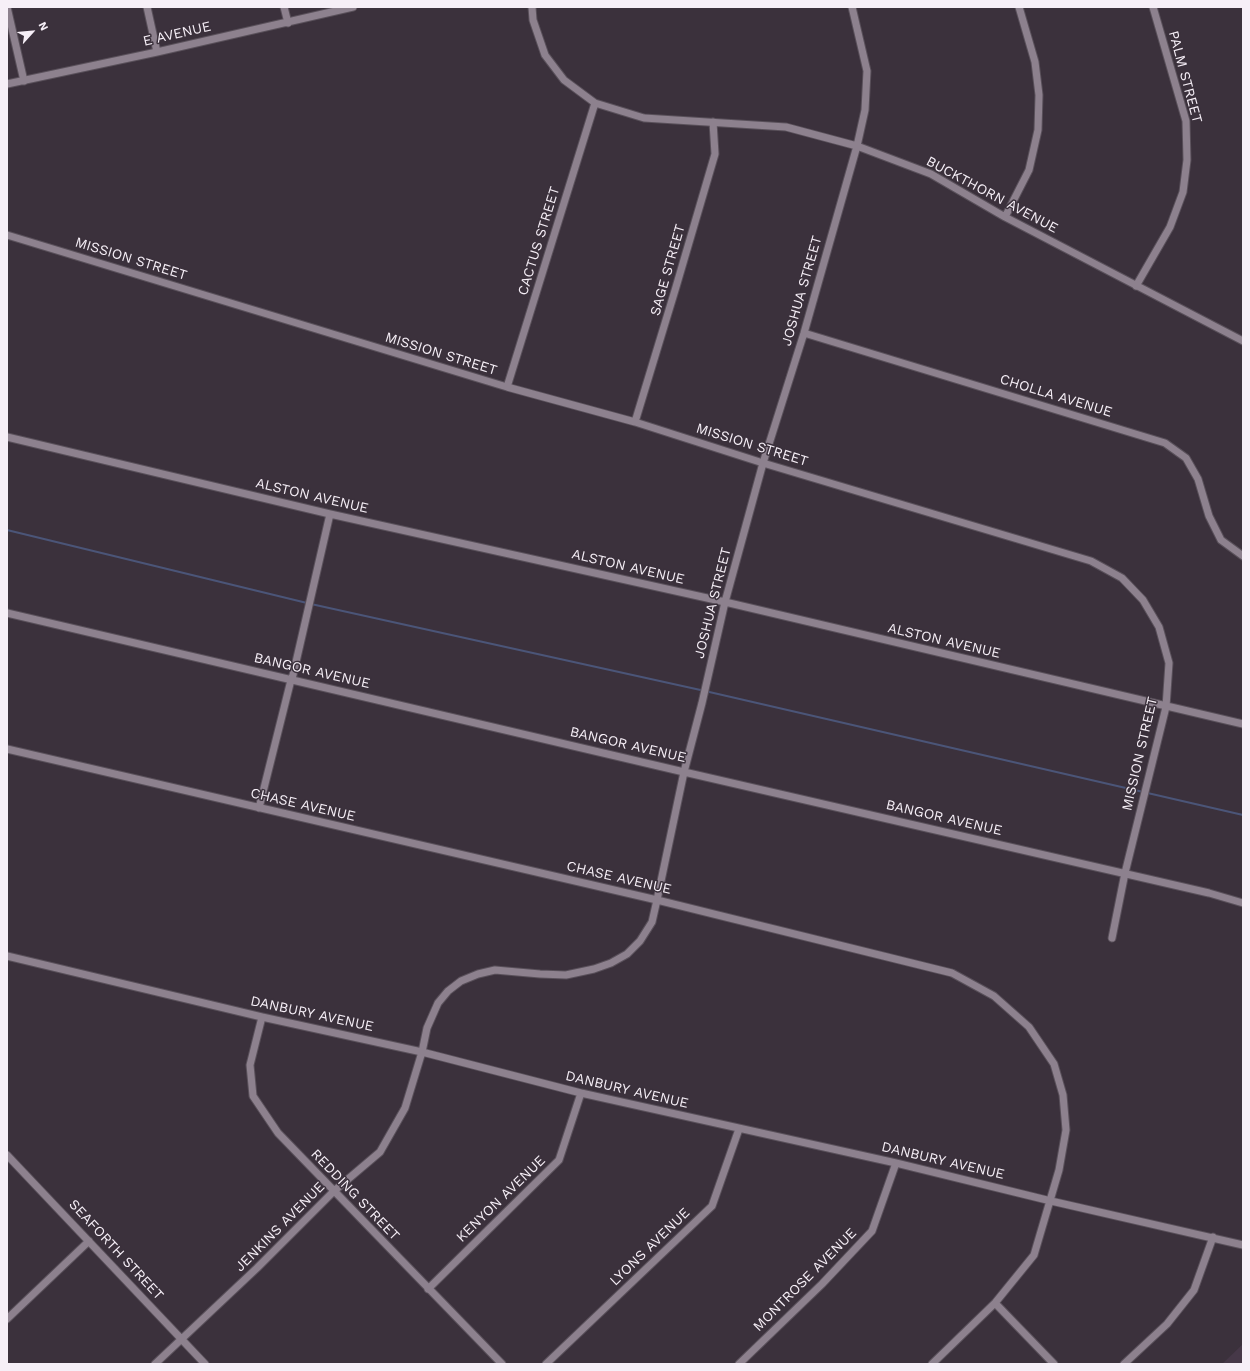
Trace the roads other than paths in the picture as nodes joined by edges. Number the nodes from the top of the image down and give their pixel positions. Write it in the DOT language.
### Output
graph roads {
  1 [pos="7,7"];
  2 [pos="147,7"];
  3 [pos="284,7"];
  4 [pos="353,7"];
  5 [pos="532,7"];
  6 [pos="852,7"];
  7 [pos="1019,7"];
  8 [pos="1153,7"];
  9 [pos="288,23"];
  10 [pos="157,52"];
  11 [pos="24,81"];
  12 [pos="7,84"];
  13 [pos="595,103"];
  14 [pos="713,122"];
  15 [pos="857,146"];
  16 [pos="1005,216"];
  17 [pos="7,235"];
  18 [pos="1136,286"];
  19 [pos="804,333"];
  20 [pos="1243,342"];
  21 [pos="507,387"];
  22 [pos="635,422"];
  23 [pos="7,437"];
  24 [pos="763,463"];
  25 [pos="330,514"];
  26 [pos="1243,556"];
  27 [pos="725,602"];
  28 [pos="7,613"];
  29 [pos="291,680"];
  30 [pos="1166,707"];
  31 [pos="1243,724"];
  32 [pos="7,749"];
  33 [pos="684,772"];
  34 [pos="259,808"];
  35 [pos="1125,873"];
  36 [pos="657,900"];
  37 [pos="1243,902"];
  38 [pos="1112,938"];
  39 [pos="7,956"];
  40 [pos="262,1017"];
  41 [pos="422,1052"];
  42 [pos="581,1093"];
  43 [pos="739,1129"];
  44 [pos="7,1155"];
  45 [pos="896,1163"];
  46 [pos="334,1191"];
  47 [pos="1051,1201"];
  48 [pos="1214,1237"];
  49 [pos="89,1241"];
  50 [pos="1243,1245"];
  51 [pos="428,1289"];
  52 [pos="995,1303"];
  53 [pos="7,1319"];
  54 [pos="182,1339"];
  55 [pos="154,1364"];
  56 [pos="205,1364"];
  57 [pos="502,1364"];
  58 [pos="546,1364"];
  59 [pos="739,1364"];
  60 [pos="932,1364"];
  61 [pos="1054,1364"];
  62 [pos="1124,1364"];
  1 -- 11 [label="street"];
  2 -- 10 [label="street"];
  3 -- 9 [label="street"];
  4 -- 9 [label="street, E AVENUE"];
  5 -- 13 [label="street, BUCKTHORN AVENUE"];
  6 -- 15 [label="street, JOSHUA STREET"];
  7 -- 16 [label="street"];
  8 -- 18 [label="street, PALM STREET"];
  9 -- 10 [label="street, E AVENUE"];
  10 -- 11 [label="street, E AVENUE"];
  11 -- 12 [label="street, E AVENUE"];
  13 -- 14 [label="street, BUCKTHORN AVENUE"];
  13 -- 21 [label="street, CACTUS STREET"];
  14 -- 15 [label="street, BUCKTHORN AVENUE"];
  14 -- 22 [label="street, SAGE STREET"];
  15 -- 16 [label="street, BUCKTHORN AVENUE"];
  15 -- 19 [label="street, JOSHUA STREET"];
  16 -- 18 [label="street, BUCKTHORN AVENUE"];
  17 -- 21 [label="street, MISSION STREET"];
  18 -- 20 [label="street, BUCKTHORN AVENUE"];
  19 -- 24 [label="street, JOSHUA STREET"];
  19 -- 26 [label="street, CHOLLA AVENUE"];
  21 -- 22 [label="street, MISSION STREET"];
  22 -- 24 [label="street, MISSION STREET"];
  23 -- 25 [label="street, ALSTON AVENUE"];
  24 -- 27 [label="street, JOSHUA STREET"];
  24 -- 30 [label="street, MISSION STREET"];
  25 -- 27 [label="street, ALSTON AVENUE"];
  25 -- 29 [label="street"];
  27 -- 30 [label="street, ALSTON AVENUE"];
  27 -- 33 [label="street, JOSHUA STREET"];
  28 -- 29 [label="street, BANGOR AVENUE"];
  29 -- 33 [label="street, BANGOR AVENUE"];
  29 -- 34 [label="street"];
  30 -- 31 [label="street, ALSTON AVENUE"];
  30 -- 35 [label="street, MISSION STREET"];
  32 -- 34 [label="street, CHASE AVENUE"];
  33 -- 35 [label="street, BANGOR AVENUE"];
  33 -- 36 [label="street, JOSHUA STREET"];
  34 -- 36 [label="street, CHASE AVENUE"];
  35 -- 37 [label="street, BANGOR AVENUE"];
  35 -- 38 [label="street, MISSION STREET"];
  36 -- 41 [label="street, JOSHUA STREET"];
  36 -- 47 [label="street, CHASE AVENUE"];
  39 -- 40 [label="street, DANBURY AVENUE"];
  40 -- 41 [label="street, DANBURY AVENUE"];
  40 -- 46 [label="street, REDDING STREET"];
  41 -- 42 [label="street, DANBURY AVENUE"];
  41 -- 46 [label="street, JENKINS AVENUE"];
  42 -- 43 [label="street, DANBURY AVENUE"];
  42 -- 51 [label="street, KENYON AVENUE"];
  43 -- 45 [label="street, DANBURY AVENUE"];
  43 -- 58 [label="street, LYONS AVENUE"];
  44 -- 49 [label="street, SEAFORTH STREET"];
  45 -- 47 [label="street, DANBURY AVENUE"];
  45 -- 59 [label="street, MONTROSE AVENUE"];
  46 -- 51 [label="street, REDDING STREET"];
  46 -- 54 [label="street, JENKINS AVENUE"];
  47 -- 48 [label="street, DANBURY AVENUE"];
  47 -- 52 [label="street, CHASE AVENUE"];
  48 -- 50 [label="street, DANBURY AVENUE"];
  48 -- 62 [label="street"];
  49 -- 53 [label="street"];
  49 -- 54 [label="street, SEAFORTH STREET"];
  51 -- 57 [label="street, REDDING STREET"];
  52 -- 60 [label="street, CHASE AVENUE"];
  52 -- 61 [label="street"];
  54 -- 55 [label="street, JENKINS AVENUE"];
  54 -- 56 [label="street, SEAFORTH STREET"];
}
